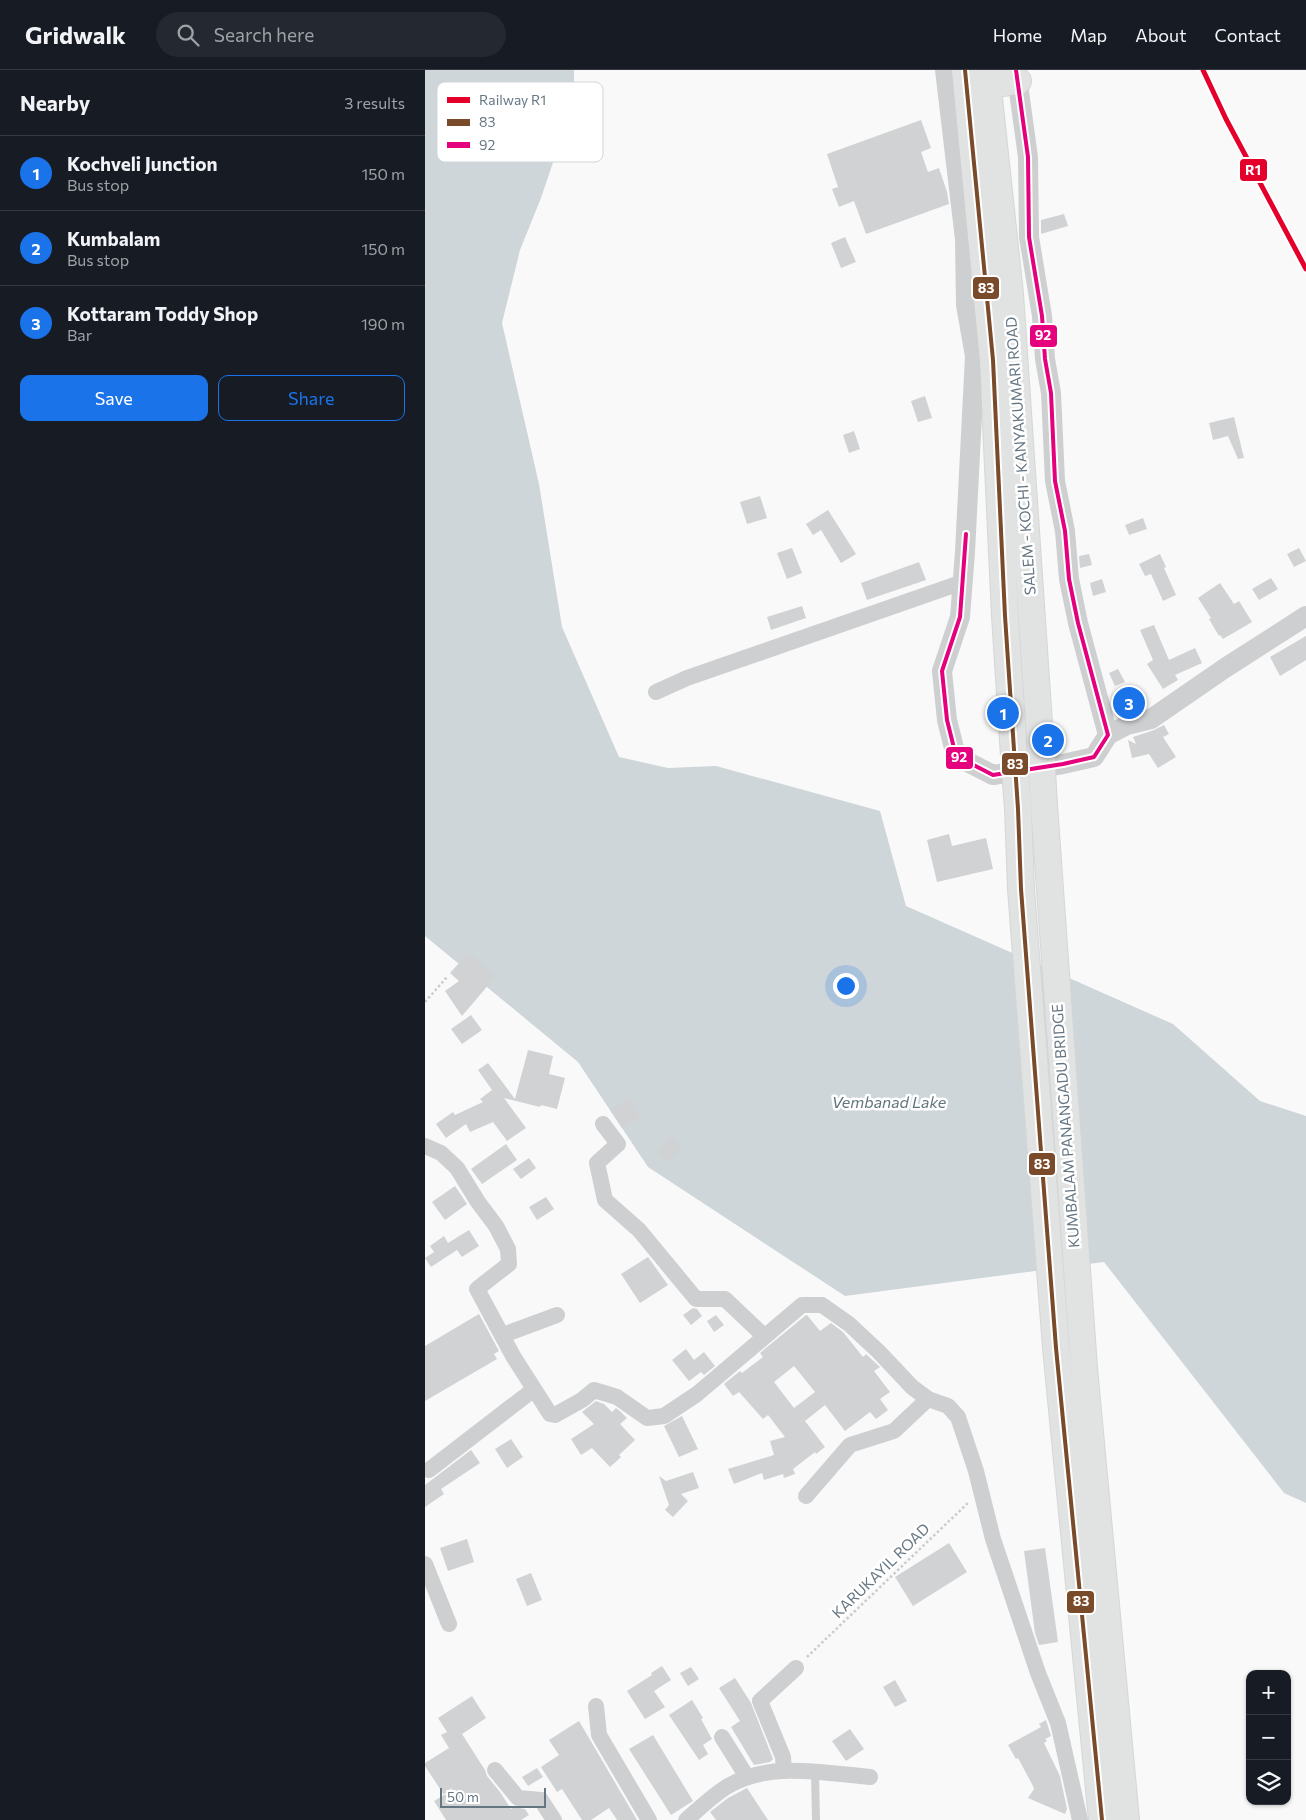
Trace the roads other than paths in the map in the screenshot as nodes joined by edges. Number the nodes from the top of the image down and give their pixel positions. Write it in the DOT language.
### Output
graph roads {
  1 [pos="945,70"];
  2 [pos="965,70"];
  3 [pos="1017,76"];
  4 [pos="987,77"];
  5 [pos="963,582"];
  6 [pos="1306,616"];
  7 [pos="656,692"];
  8 [pos="1108,735"];
  9 [pos="1052,758"];
  10 [pos="1049,884"];
  11 [pos="1021,889"];
  12 [pos="603,1124"];
  13 [pos="425,1146"];
  14 [pos="557,1315"];
  15 [pos="503,1335"];
  16 [pos="764,1336"];
  17 [pos="533,1390"];
  18 [pos="928,1399"];
  19 [pos="429,1470"];
  20 [pos="806,1496"];
  21 [pos="425,1564"];
  22 [pos="449,1624"];
  23 [pos="796,1668"];
  24 [pos="596,1706"];
  25 [pos="722,1736"];
  26 [pos="495,1770"];
  27 [pos="785,1771"];
  28 [pos="815,1773"];
  29 [pos="747,1777"];
  30 [pos="869,1777"];
  31 [pos="554,1820"];
  32 [pos="649,1820"];
  33 [pos="686,1820"];
  34 [pos="816,1820"];
  35 [pos="1080,1820"];
  36 [pos="1102,1820"];
  37 [pos="1126,1820"];
  1 -- 5 [label="street"];
  2 -- 11 [label="highway, SALEM - KOCHI - KANYAKUMARI ROAD, bridge"];
  3 -- 4 [label="highway"];
  3 -- 8 [label="street"];
  4 -- 9 [label="highway, SALEM - KOCHI - KANYAKUMARI ROAD"];
  5 -- 7 [label="street"];
  5 -- 9 [label="street"];
  6 -- 8 [label="street"];
  8 -- 9 [label="street"];
  9 -- 10 [label="highway, SALEM - KOCHI - KANYAKUMARI ROAD, bridge"];
  10 -- 37 [label="highway, KUMBALAM PANANGADU BRIDGE"];
  11 -- 36 [label="highway, KUMBALAM PANANGADU BRIDGE"];
  12 -- 16 [label="street"];
  13 -- 15 [label="street"];
  14 -- 15 [label="street"];
  15 -- 17 [label="street"];
  16 -- 17 [label="street"];
  16 -- 18 [label="street"];
  17 -- 19 [label="street"];
  18 -- 20 [label="street"];
  18 -- 35 [label="street"];
  21 -- 22 [label="street"];
  23 -- 27 [label="street"];
  24 -- 32 [label="street"];
  25 -- 29 [label="street"];
  26 -- 31 [label="street"];
  27 -- 28 [label="street"];
  27 -- 29 [label="street"];
  28 -- 30 [label="street"];
  28 -- 34 [label="lane"];
  29 -- 33 [label="street"];
}
